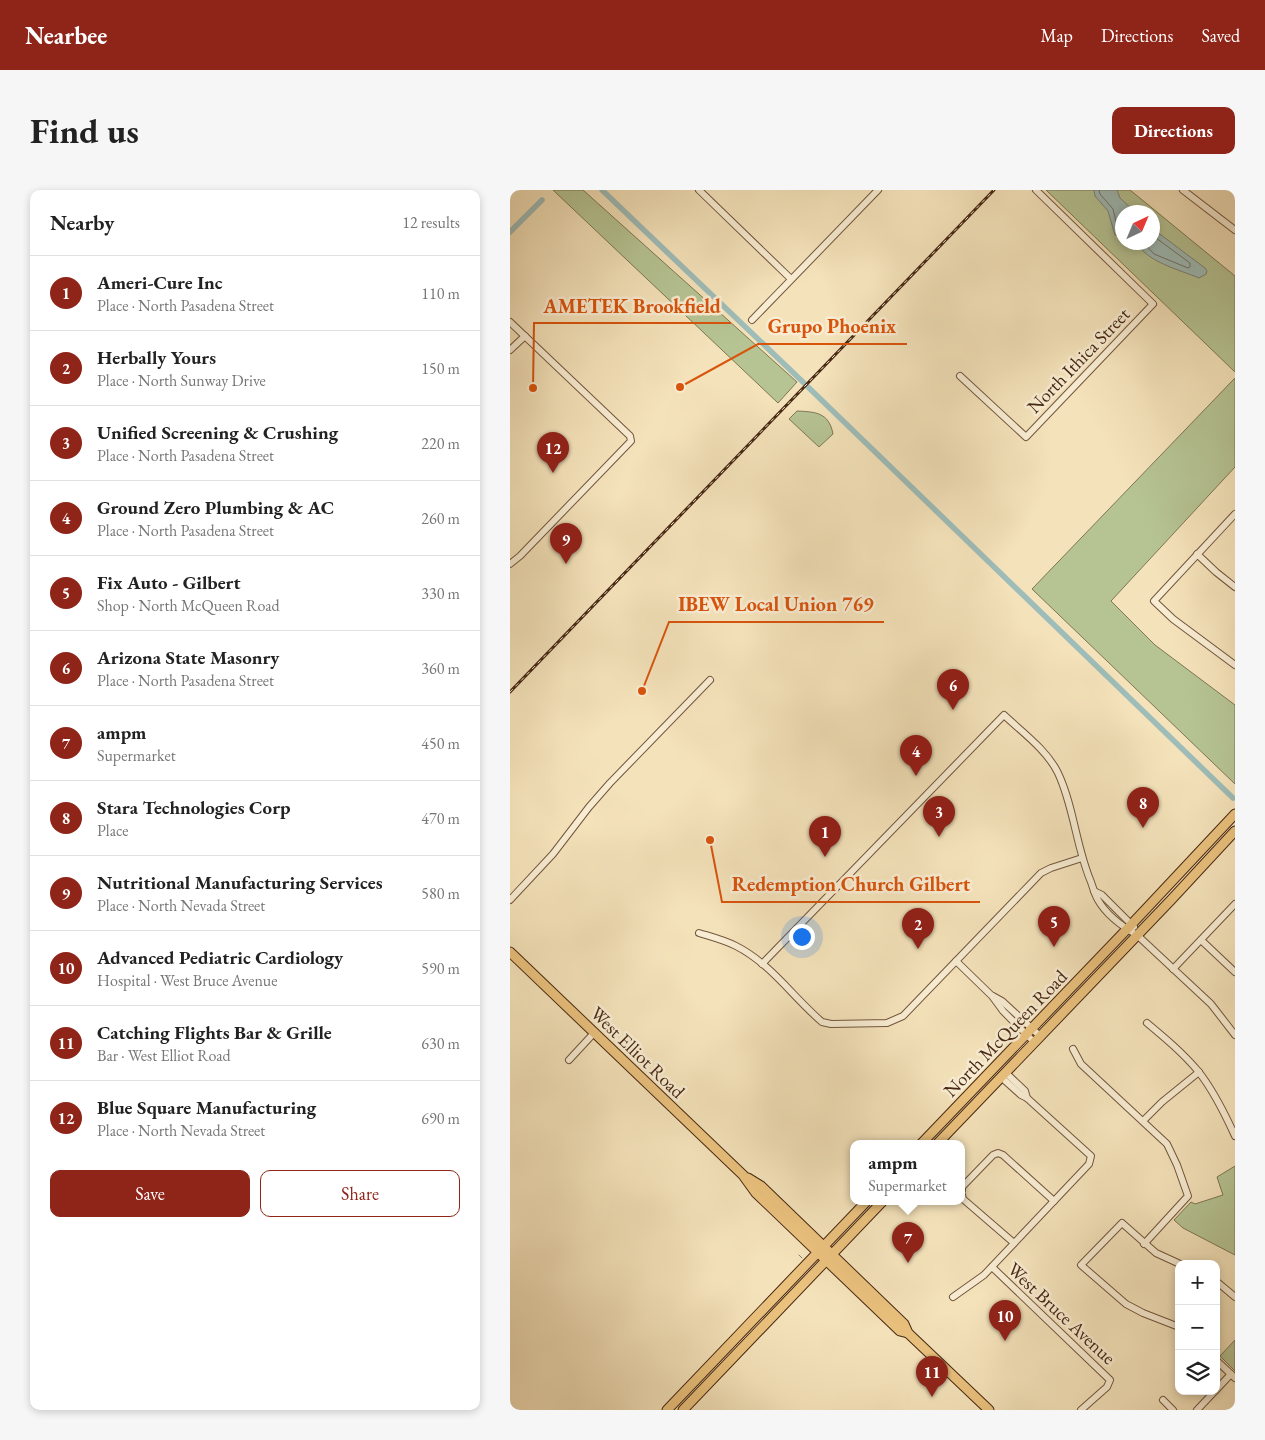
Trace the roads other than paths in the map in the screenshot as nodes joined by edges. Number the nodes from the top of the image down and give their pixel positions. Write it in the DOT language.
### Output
graph roads {
  1 [pos="699,190"];
  2 [pos="1036,190"];
  3 [pos="1183,190"];
  4 [pos="876,191"];
  5 [pos="1235,230"];
  6 [pos="792,279"];
  7 [pos="752,320"];
  8 [pos="510,322"];
  9 [pos="524,336"];
  10 [pos="510,350"];
  11 [pos="960,376"];
  12 [pos="1235,514"];
  13 [pos="1197,554"];
  14 [pos="510,564"];
  15 [pos="1235,587"];
  16 [pos="1235,665"];
  17 [pos="710,680"];
  18 [pos="1235,814"];
  19 [pos="1235,831"];
  20 [pos="1082,858"];
  21 [pos="510,900"];
  22 [pos="1235,904"];
  23 [pos="1130,927"];
  24 [pos="700,933"];
  25 [pos="1137,935"];
  26 [pos="1201,940"];
  27 [pos="510,952"];
  28 [pos="956,961"];
  29 [pos="762,964"];
  30 [pos="1173,969"];
  31 [pos="1235,972"];
  32 [pos="1147,1023"];
  33 [pos="1029,1031"];
  34 [pos="594,1033"];
  35 [pos="1235,1035"];
  36 [pos="1038,1040"];
  37 [pos="1073,1049"];
  38 [pos="569,1060"];
  39 [pos="1199,1072"];
  40 [pos="1003,1075"];
  41 [pos="1143,1121"];
  42 [pos="1235,1136"];
  43 [pos="928,1140"];
  44 [pos="941,1140"];
  45 [pos="965,1184"];
  46 [pos="965,1201"];
  47 [pos="1054,1201"];
  48 [pos="863,1205"];
  49 [pos="879,1205"];
  50 [pos="1014,1243"];
  51 [pos="1144,1244"];
  52 [pos="820,1249"];
  53 [pos="829,1257"];
  54 [pos="1175,1262"];
  55 [pos="992,1267"];
  56 [pos="1220,1284"];
  57 [pos="953,1297"];
  58 [pos="1235,1297"];
  59 [pos="1175,1325"];
  60 [pos="726,1348"];
  61 [pos="736,1354"];
  62 [pos="1220,1364"];
  63 [pos="1233,1376"];
  64 [pos="1220,1387"];
  65 [pos="1211,1395"];
  66 [pos="1163,1400"];
  67 [pos="1088,1407"];
  68 [pos="667,1410"];
  69 [pos="683,1410"];
  70 [pos="989,1410"];
  71 [pos="1081,1410"];
  72 [pos="1173,1410"];
  73 [pos="1197,1410"];
  1 -- 6 [label="street"];
  2 -- 11 [label="street, North Ithica Street"];
  3 -- 5 [label="street"];
  4 -- 6 [label="street"];
  6 -- 7 [label="street"];
  8 -- 9 [label="street"];
  9 -- 10 [label="street"];
  9 -- 14 [label="street"];
  12 -- 13 [label="street"];
  13 -- 15 [label="street"];
  13 -- 16 [label="street"];
  17 -- 21 [label="street"];
  18 -- 23 [label="main road, North McQueen Road"];
  19 -- 25 [label="main road, North McQueen Road"];
  20 -- 23 [label="street"];
  20 -- 28 [label="street"];
  20 -- 29 [label="street"];
  22 -- 26 [label="street"];
  23 -- 25 [label="street"];
  23 -- 33 [label="main road, North McQueen Road"];
  24 -- 29 [label="street"];
  25 -- 30 [label="street"];
  25 -- 36 [label="main road, North McQueen Road"];
  26 -- 30 [label="street"];
  26 -- 31 [label="street"];
  27 -- 34 [label="main road, West Elliot Road"];
  28 -- 29 [label="street"];
  28 -- 33 [label="street"];
  30 -- 35 [label="street"];
  32 -- 39 [label="street"];
  33 -- 36 [label="street"];
  33 -- 43 [label="main road, North McQueen Road"];
  34 -- 38 [label="street"];
  34 -- 52 [label="main road, West Elliot Road"];
  36 -- 40 [label="main road, North McQueen Road"];
  37 -- 41 [label="street"];
  39 -- 41 [label="street"];
  39 -- 42 [label="street"];
  40 -- 44 [label="main road, North McQueen Road"];
  40 -- 47 [label="street"];
  41 -- 51 [label="street"];
  45 -- 47 [label="street"];
  46 -- 50 [label="street, West Bruce Avenue"];
  47 -- 50 [label="street"];
  48 -- 52 [label="main road"];
  49 -- 53 [label="main road"];
  50 -- 55 [label="street"];
  51 -- 54 [label="street"];
  51 -- 59 [label="street"];
  52 -- 53 [label="main road, West Elliot Road"];
  52 -- 60 [label="main road"];
  53 -- 61 [label="main road"];
  53 -- 70 [label="main road, West Elliot Road"];
  55 -- 57 [label="street"];
  55 -- 67 [label="street, West Bruce Avenue"];
  56 -- 58 [label="street"];
  60 -- 61 [label="main road"];
  60 -- 68 [label="main road"];
  61 -- 69 [label="main road"];
  62 -- 63 [label="street"];
  63 -- 64 [label="street"];
  65 -- 73 [label="street"];
  66 -- 72 [label="street"];
  67 -- 71 [label="street"];
}
